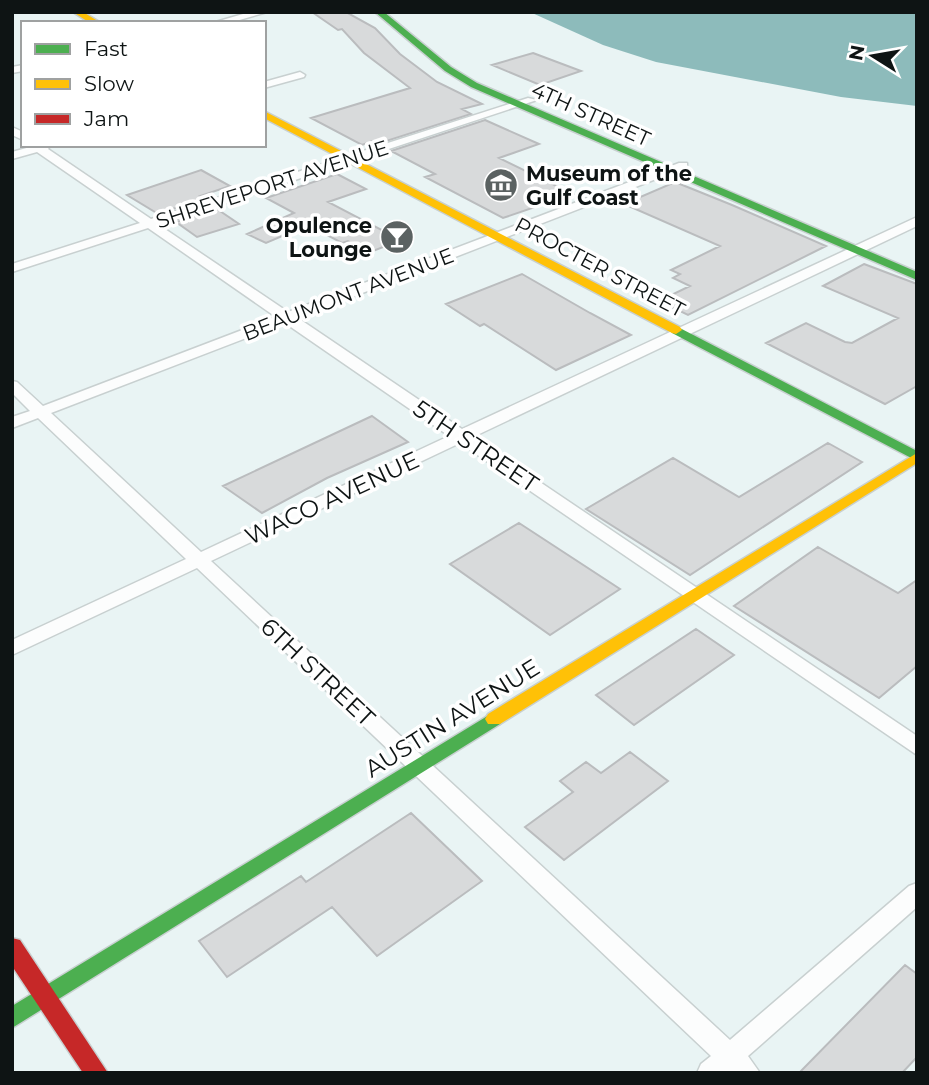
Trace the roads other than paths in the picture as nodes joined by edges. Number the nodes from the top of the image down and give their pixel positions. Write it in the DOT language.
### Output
graph roads {
  1 [pos="77,12"];
  2 [pos="263,12"];
  3 [pos="379,12"];
  4 [pos="397,12"];
  5 [pos="93,21"];
  6 [pos="225,21"];
  7 [pos="300,75"];
  8 [pos="266,85"];
  9 [pos="524,102"];
  10 [pos="266,115"];
  11 [pos="38,147"];
  12 [pos="42,147"];
  13 [pos="12,156"];
  14 [pos="348,158"];
  15 [pos="676,168"];
  16 [pos="917,221"];
  17 [pos="150,224"];
  18 [pos="498,237"];
  19 [pos="863,247"];
  20 [pos="917,264"];
  21 [pos="12,268"];
  22 [pos="917,276"];
  23 [pos="287,318"];
  24 [pos="681,334"];
  25 [pos="12,385"];
  26 [pos="41,412"];
  27 [pos="12,423"];
  28 [pos="461,436"];
  29 [pos="917,457"];
  30 [pos="200,561"];
  31 [pos="693,594"];
  32 [pos="12,648"];
  33 [pos="917,747"];
  34 [pos="419,766"];
  35 [pos="917,893"];
  36 [pos="12,947"];
  37 [pos="45,997"];
  38 [pos="12,1018"];
  39 [pos="738,1065"];
  40 [pos="96,1073"];
  41 [pos="710,1073"];
  1 -- 5 [label="street"];
  2 -- 6 [label="street"];
  3 -- 9 [label="street, 4TH STREET"];
  4 -- 9 [label="street, 4TH STREET"];
  7 -- 8 [label="street"];
  9 -- 14 [label="street, SHREVEPORT AVENUE"];
  9 -- 15 [label="street, 4TH STREET"];
  10 -- 14 [label="street, PROCTER STREET"];
  11 -- 13 [label="street"];
  12 -- 17 [label="street, 5TH STREET"];
  14 -- 17 [label="street, SHREVEPORT AVENUE"];
  14 -- 18 [label="street, PROCTER STREET"];
  15 -- 18 [label="street, BEAUMONT AVENUE"];
  15 -- 19 [label="street, 4TH STREET"];
  16 -- 19 [label="street, WACO AVENUE"];
  17 -- 21 [label="street, SHREVEPORT AVENUE"];
  17 -- 23 [label="street, 5TH STREET"];
  18 -- 23 [label="street, BEAUMONT AVENUE"];
  18 -- 24 [label="street, PROCTER STREET"];
  19 -- 20 [label="street, 4TH STREET"];
  19 -- 22 [label="street, 4TH STREET"];
  19 -- 24 [label="street, WACO AVENUE"];
  23 -- 26 [label="street, BEAUMONT AVENUE"];
  23 -- 28 [label="street, 5TH STREET"];
  24 -- 28 [label="street, WACO AVENUE"];
  24 -- 29 [label="street, PROCTER STREET"];
  25 -- 26 [label="street, 6TH STREET"];
  26 -- 27 [label="street, BEAUMONT AVENUE"];
  26 -- 30 [label="street, 6TH STREET"];
  28 -- 30 [label="street, WACO AVENUE"];
  28 -- 31 [label="street, 5TH STREET"];
  29 -- 31 [label="street, AUSTIN AVENUE"];
  30 -- 32 [label="street, WACO AVENUE"];
  30 -- 34 [label="street, 6TH STREET"];
  31 -- 33 [label="street, 5TH STREET"];
  31 -- 34 [label="street, AUSTIN AVENUE"];
  34 -- 37 [label="street, AUSTIN AVENUE"];
  34 -- 39 [label="street, 6TH STREET"];
  35 -- 39 [label="street"];
  36 -- 37 [label="street"];
  37 -- 38 [label="street, AUSTIN AVENUE"];
  37 -- 40 [label="street"];
  39 -- 41 [label="street"];
}
